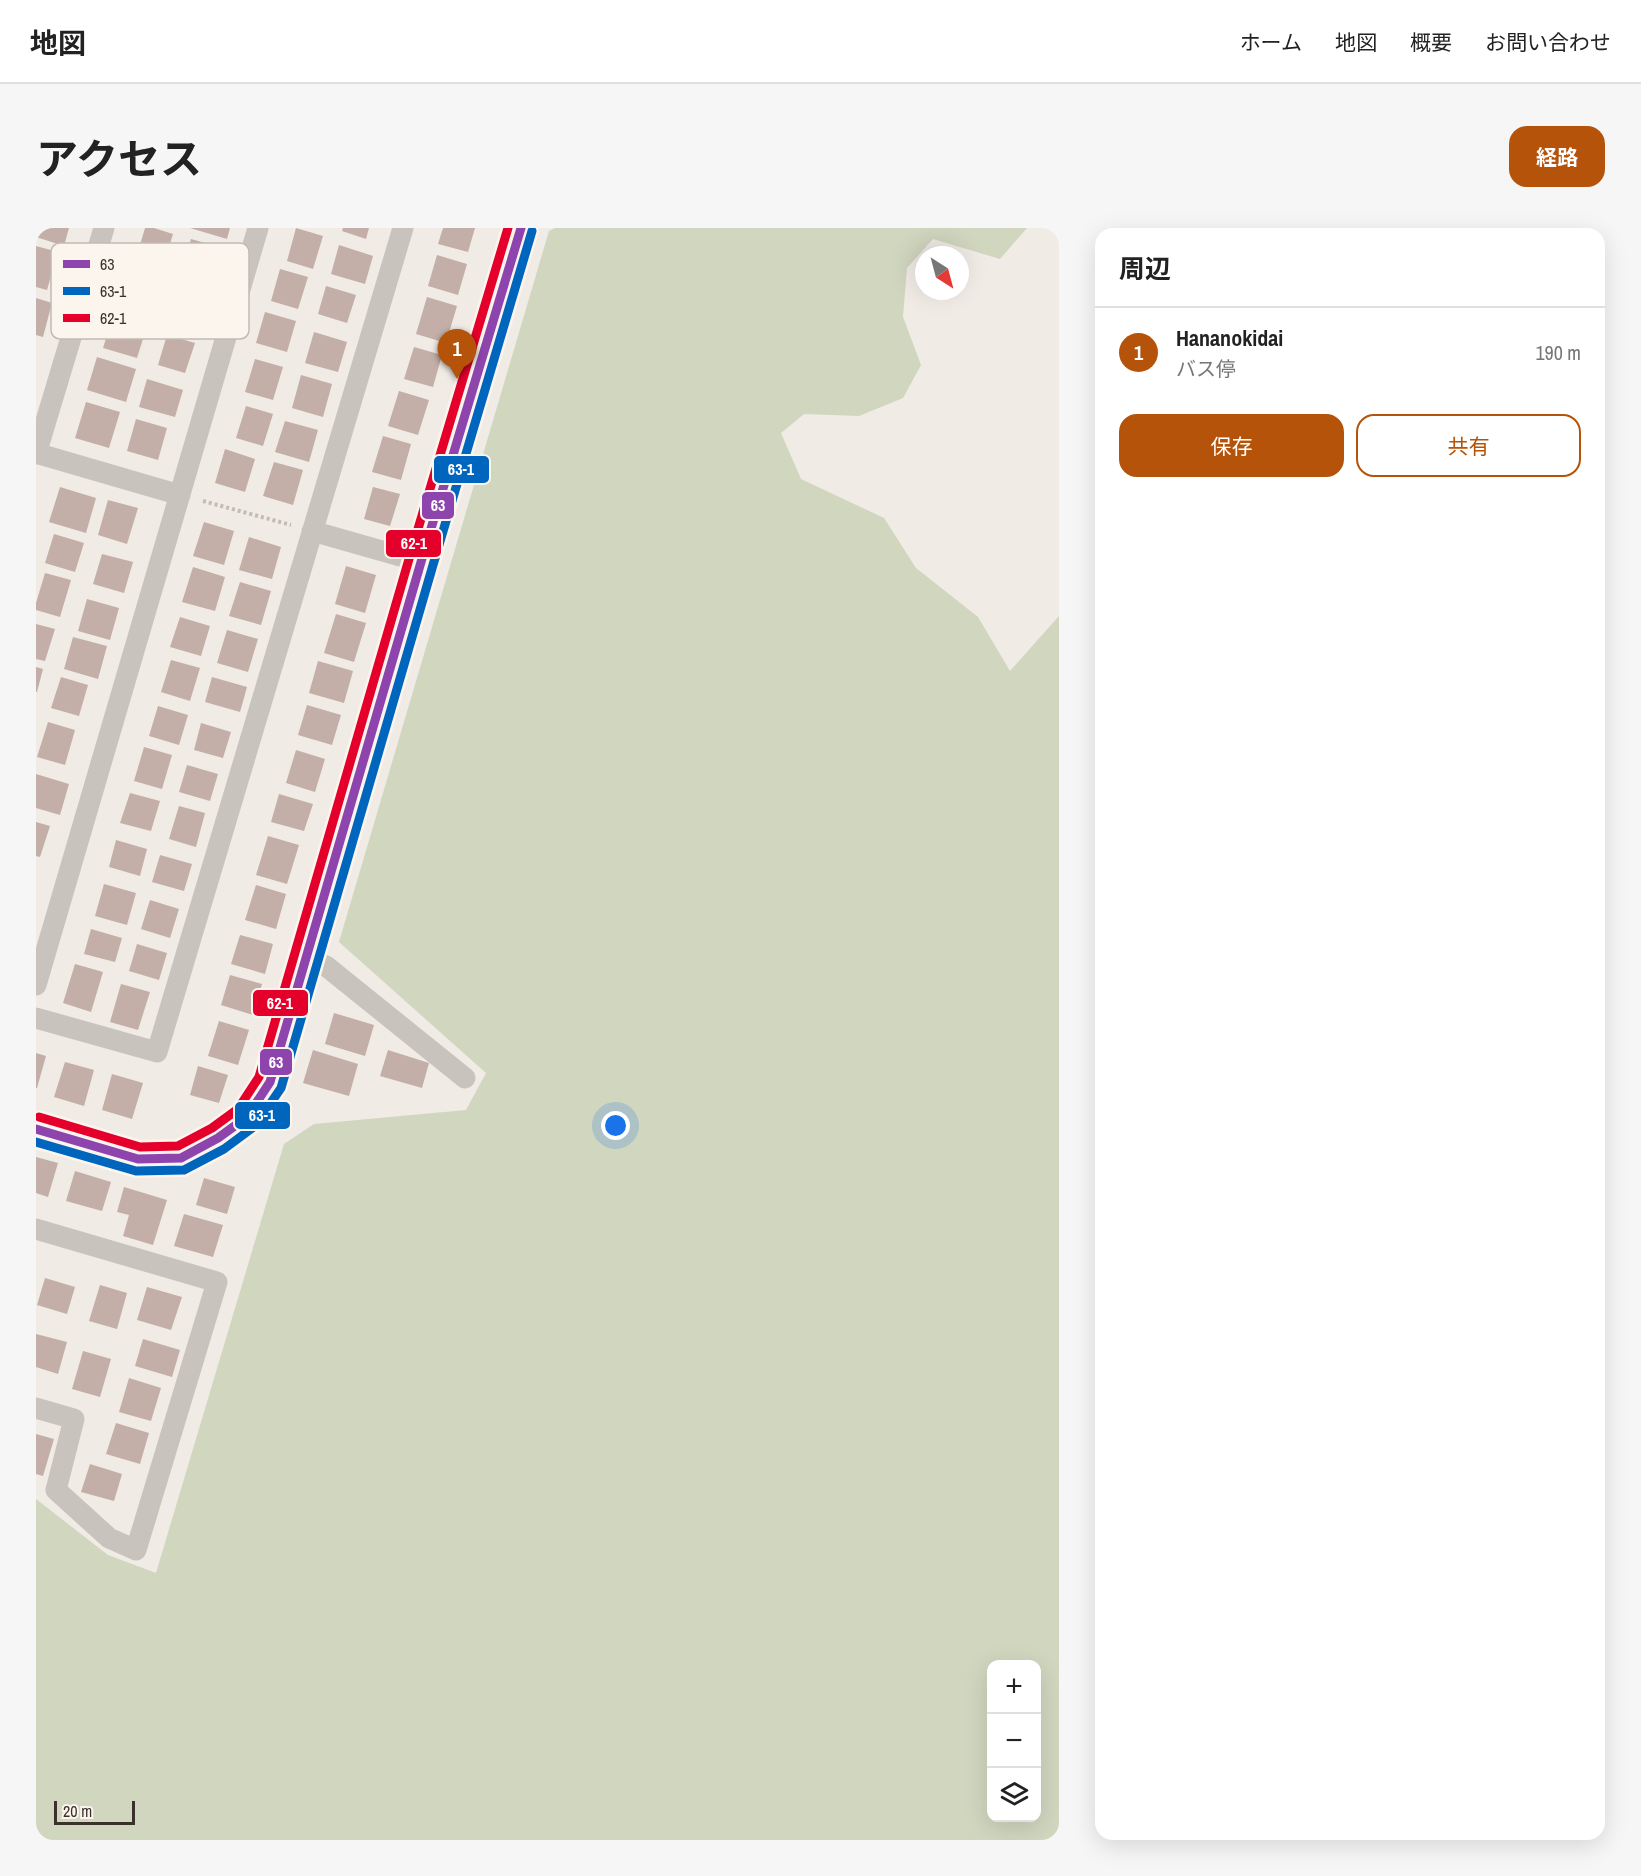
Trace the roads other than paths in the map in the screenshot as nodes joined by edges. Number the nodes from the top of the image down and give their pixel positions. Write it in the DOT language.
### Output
graph roads {
  1 [pos="104,228"];
  2 [pos="258,228"];
  3 [pos="403,228"];
  4 [pos="521,228"];
  5 [pos="99,243"];
  6 [pos="249,259"];
  7 [pos="71,339"];
  8 [pos="226,339"];
  9 [pos="36,454"];
  10 [pos="180,495"];
  11 [pos="312,531"];
  12 [pos="421,562"];
  13 [pos="306,958"];
  14 [pos="36,985"];
  15 [pos="36,1018"];
  16 [pos="465,1078"];
  17 [pos="36,1128"];
  18 [pos="36,1229"];
  19 [pos="36,1408"];
  1 -- 5 [label="street"];
  2 -- 6 [label="street"];
  3 -- 11 [label="street"];
  4 -- 12 [label="street"];
  7 -- 9 [label="street"];
  8 -- 10 [label="street"];
  9 -- 10 [label="street"];
  10 -- 14 [label="street"];
  11 -- 12 [label="street"];
  11 -- 15 [label="street"];
  12 -- 13 [label="street"];
  13 -- 16 [label="street"];
  13 -- 17 [label="street"];
  18 -- 19 [label="street"];
}
